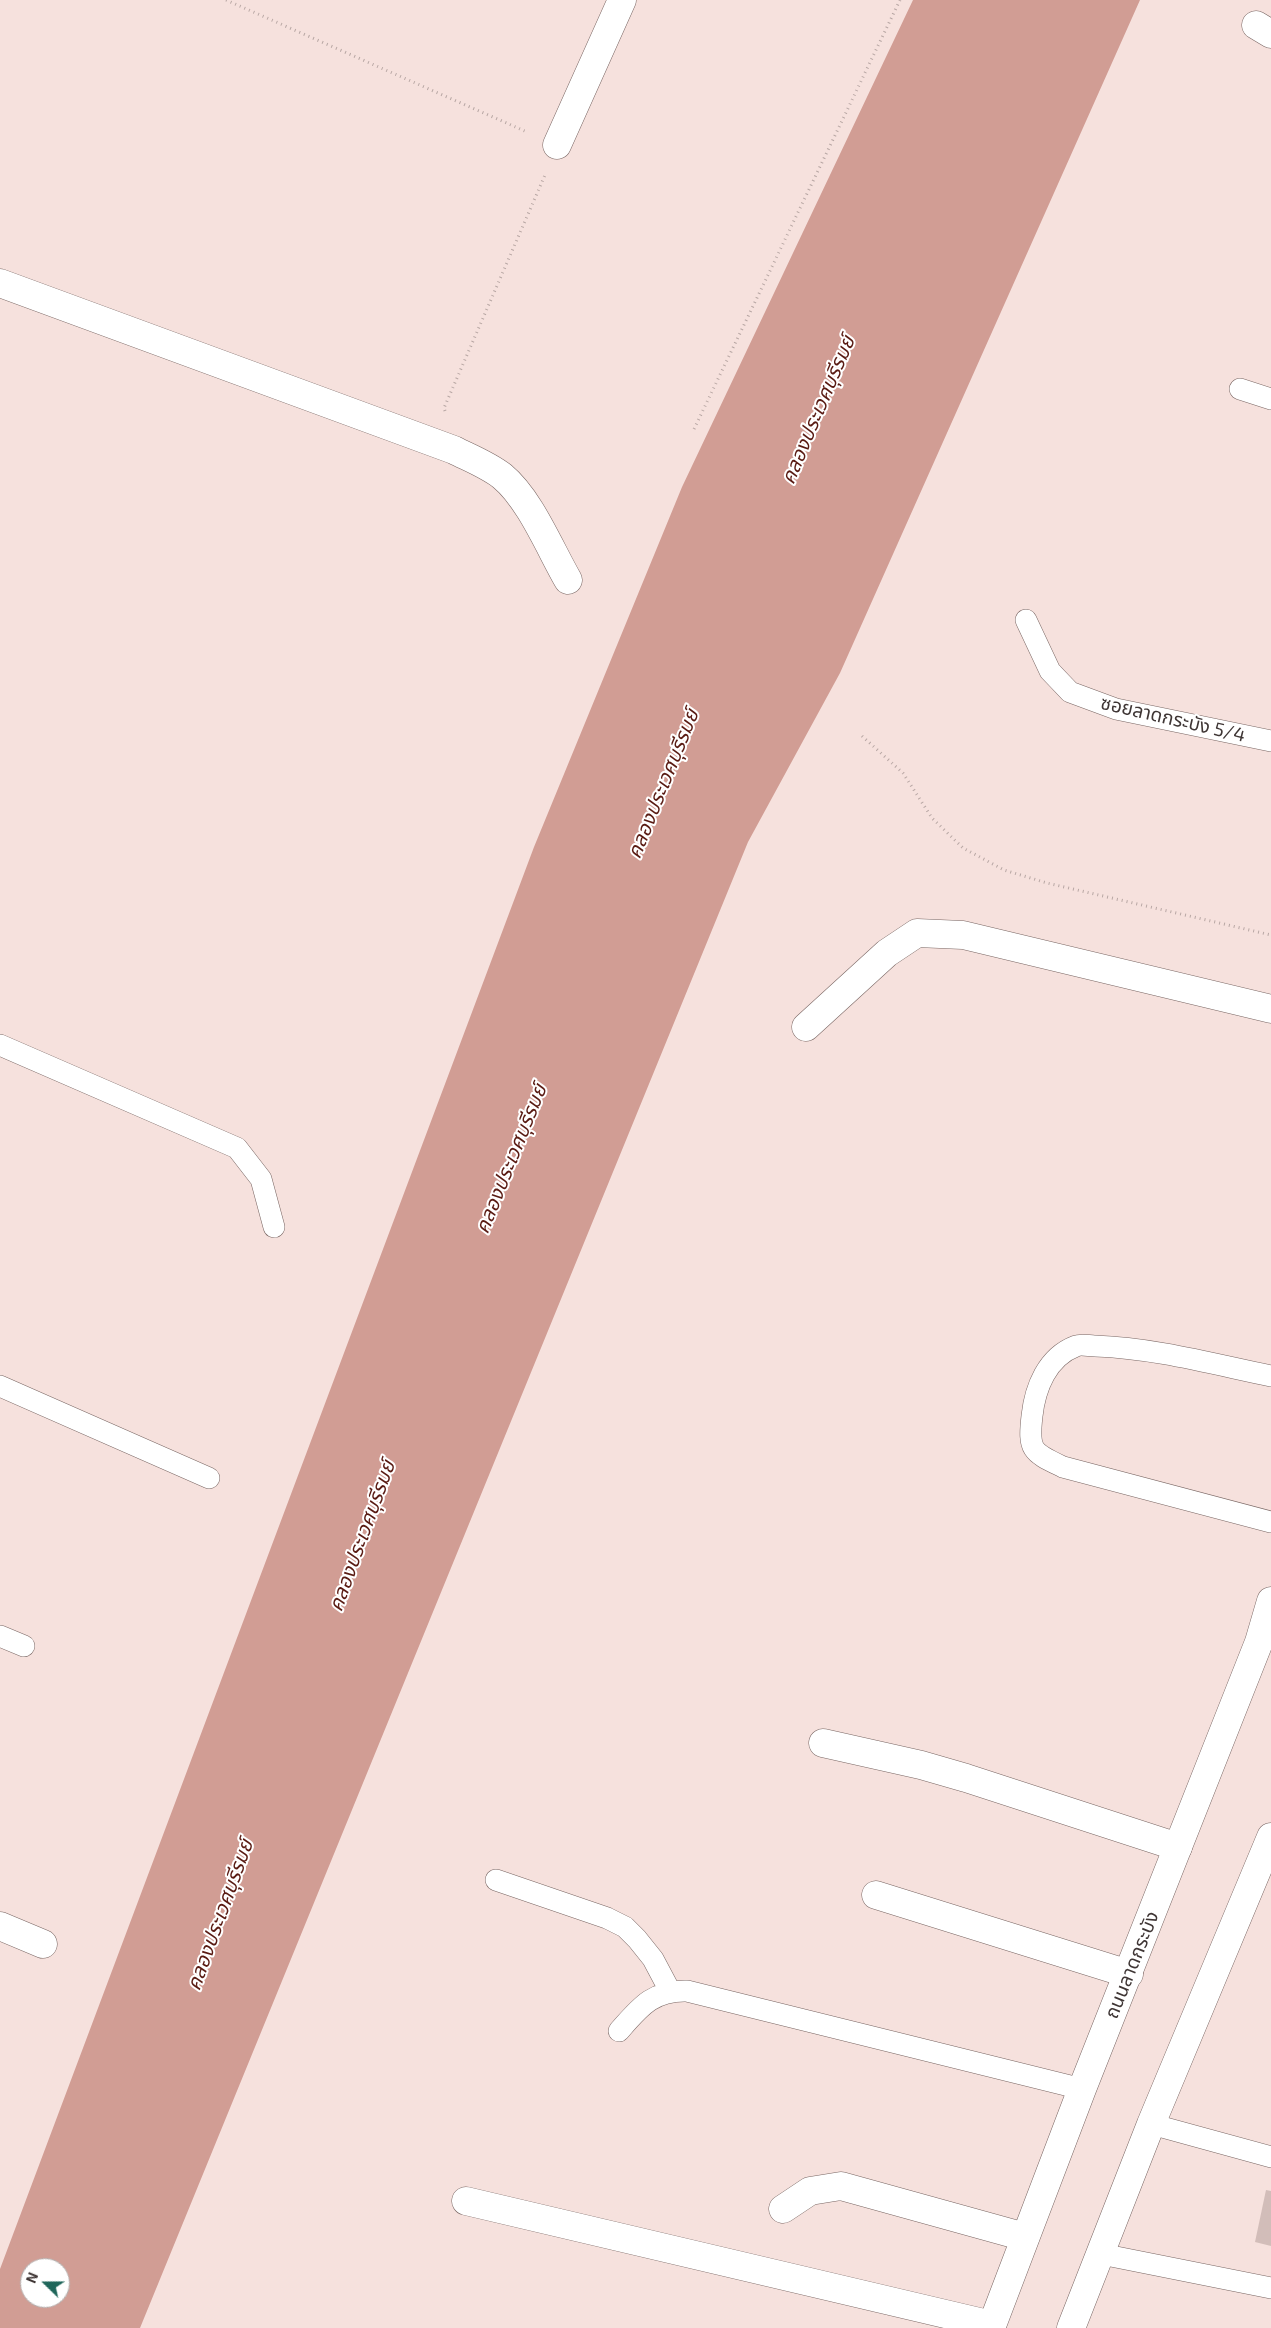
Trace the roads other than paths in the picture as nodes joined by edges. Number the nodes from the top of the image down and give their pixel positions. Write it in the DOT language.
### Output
graph roads {
  1 [pos="622,0"];
  2 [pos="558,145"];
  3 [pos="0,283"];
  4 [pos="1240,389"];
  5 [pos="1271,399"];
  6 [pos="568,580"];
  7 [pos="1026,620"];
  8 [pos="1271,741"];
  9 [pos="1271,1009"];
  10 [pos="806,1027"];
  11 [pos="0,1045"];
  12 [pos="274,1227"];
  13 [pos="1271,1376"];
  14 [pos="0,1386"];
  15 [pos="209,1478"];
  16 [pos="1271,1522"];
  17 [pos="1271,1602"];
  18 [pos="0,1636"];
  19 [pos="1265,1644"];
  20 [pos="24,1646"];
  21 [pos="823,1743"];
  22 [pos="1271,1837"];
  23 [pos="1178,1847"];
  24 [pos="496,1880"];
  25 [pos="876,1895"];
  26 [pos="0,1926"];
  27 [pos="43,1944"];
  28 [pos="1129,1974"];
  29 [pos="670,1991"];
  30 [pos="618,2031"];
  31 [pos="1082,2089"];
  32 [pos="1151,2124"];
  33 [pos="1271,2157"];
  34 [pos="466,2201"];
  35 [pos="783,2208"];
  36 [pos="1026,2237"];
  37 [pos="1101,2254"];
  38 [pos="1271,2288"];
  39 [pos="992,2327"];
  40 [pos="1071,2328"];
  1 -- 2 [label="street"];
  3 -- 6 [label="street"];
  4 -- 5 [label="lane"];
  7 -- 8 [label="lane, ซอยลาดกระบัง 5/4"];
  9 -- 10 [label="street"];
  11 -- 12 [label="lane"];
  13 -- 16 [label="lane"];
  14 -- 15 [label="lane"];
  17 -- 19 [label="street, ถนนลาดกระบัง"];
  18 -- 20 [label="lane"];
  19 -- 23 [label="street, ถนนลาดกระบัง"];
  21 -- 23 [label="street"];
  22 -- 32 [label="street"];
  23 -- 28 [label="street, ถนนลาดกระบัง"];
  24 -- 29 [label="lane"];
  25 -- 28 [label="street"];
  26 -- 27 [label="street"];
  28 -- 31 [label="street, ถนนลาดกระบัง"];
  29 -- 30 [label="lane"];
  29 -- 31 [label="lane"];
  31 -- 36 [label="street, ถนนลาดกระบัง"];
  32 -- 33 [label="lane"];
  32 -- 37 [label="street"];
  34 -- 39 [label="street"];
  35 -- 36 [label="street"];
  36 -- 39 [label="street, ถนนลาดกระบัง"];
  37 -- 38 [label="lane"];
  37 -- 40 [label="street"];
}
